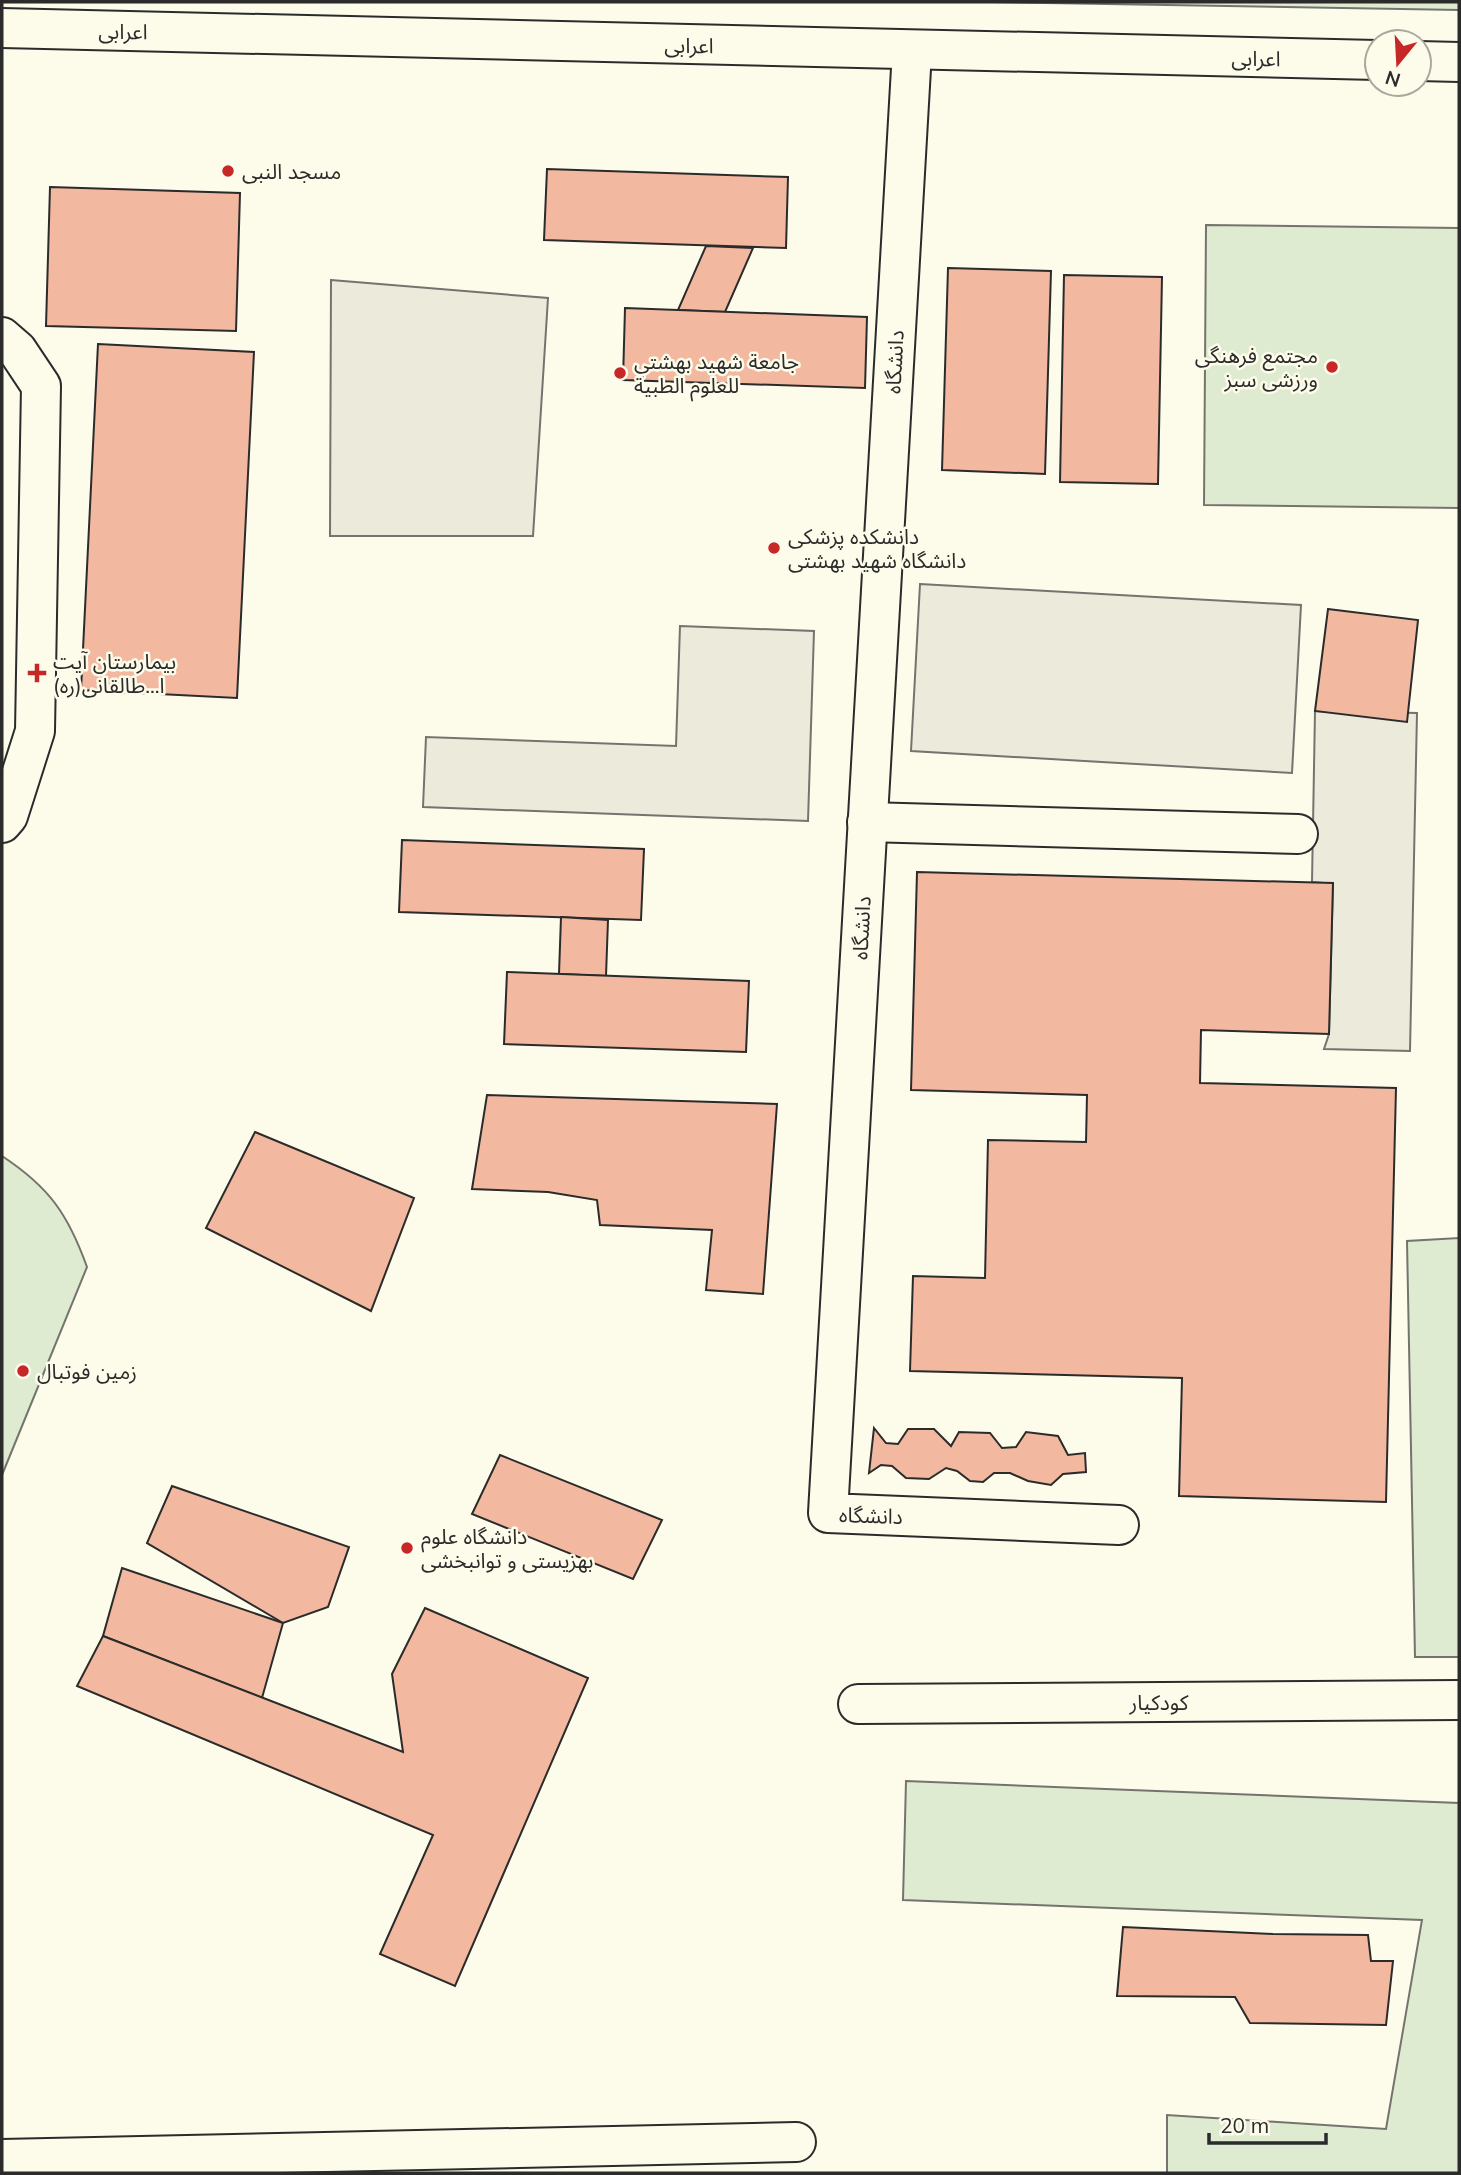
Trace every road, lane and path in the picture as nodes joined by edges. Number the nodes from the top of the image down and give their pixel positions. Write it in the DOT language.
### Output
graph roads {
  1 [pos="2,28"];
  2 [pos="912,51"];
  3 [pos="1363,60"];
  4 [pos="1433,61"];
  5 [pos="1459,62"];
  6 [pos="2,337"];
  7 [pos="867,822"];
  8 [pos="2,823"];
  9 [pos="1298,834"];
  10 [pos="1119,1525"];
  11 [pos="1459,1700"];
  12 [pos="858,1704"];
  13 [pos="796,2143"];
  14 [pos="2,2160"];
  1 -- 2 [label="street, اعرابی"];
  2 -- 3 [label="street, اعرابی"];
  2 -- 7 [label="street, دانشگاه"];
  4 -- 5 [label="street"];
  6 -- 8 [label="street"];
  7 -- 9 [label="street"];
  7 -- 10 [label="street, دانشگاه"];
  11 -- 12 [label="street, کودکیار"];
  13 -- 14 [label="street"];
}
